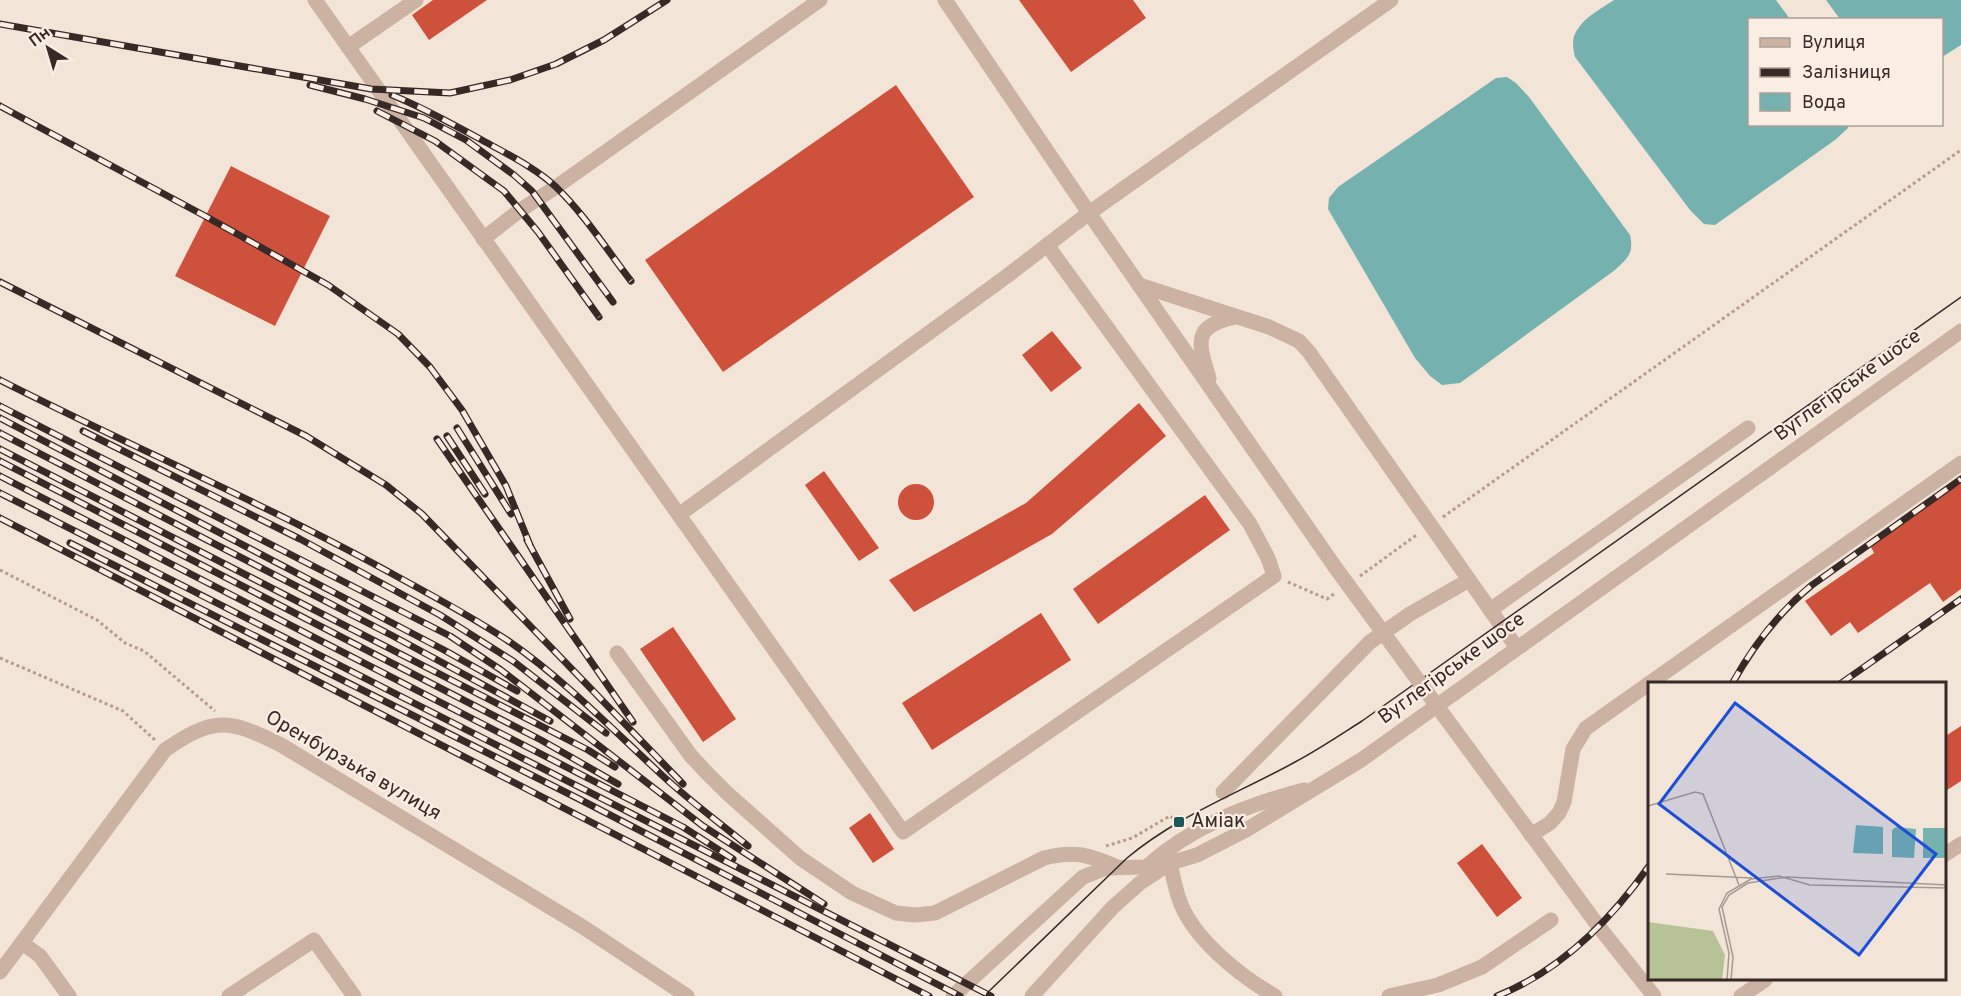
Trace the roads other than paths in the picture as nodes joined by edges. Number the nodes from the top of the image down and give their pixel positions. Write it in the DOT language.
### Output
graph roads {
  1 [pos="315,0"];
  2 [pos="416,0"];
  3 [pos="820,0"];
  4 [pos="945,0"];
  5 [pos="1391,0"];
  6 [pos="348,47"];
  7 [pos="1089,213"];
  8 [pos="483,239"];
  9 [pos="1047,245"];
  10 [pos="1139,285"];
  11 [pos="1239,317"];
  12 [pos="1961,331"];
  13 [pos="1213,392"];
  14 [pos="1748,428"];
  15 [pos="1961,463"];
  16 [pos="680,514"];
  17 [pos="1469,580"];
  18 [pos="1490,610"];
  19 [pos="1516,648"];
  20 [pos="617,653"];
  21 [pos="1651,682"];
  22 [pos="1648,684"];
  23 [pos="1319,787"];
  24 [pos="1223,792"];
  25 [pos="1531,835"];
  26 [pos="1961,844"];
  27 [pos="1946,854"];
  28 [pos="1170,863"];
  29 [pos="1117,867"];
  30 [pos="1146,867"];
  31 [pos="1551,920"];
  32 [pos="22,943"];
  33 [pos="0,972"];
  34 [pos="1764,981"];
  35 [pos="69,996"];
  36 [pos="229,996"];
  37 [pos="354,996"];
  38 [pos="687,996"];
  39 [pos="953,996"];
  40 [pos="1032,996"];
  41 [pos="1275,996"];
  42 [pos="1389,996"];
  43 [pos="1654,996"];
  44 [pos="1741,996"];
  1 -- 6 [label="street"];
  2 -- 6 [label="street"];
  3 -- 8 [label="street"];
  4 -- 7 [label="street"];
  5 -- 7 [label="street"];
  6 -- 8 [label="street"];
  7 -- 9 [label="street"];
  7 -- 10 [label="street"];
  8 -- 16 [label="street"];
  9 -- 16 [label="street"];
  9 -- 16 [label="street"];
  10 -- 11 [label="street"];
  10 -- 13 [label="street"];
  11 -- 13 [label="street"];
  11 -- 17 [label="street"];
  12 -- 19 [label="street, Вуглегірське шосе"];
  13 -- 25 [label="street, bridge"];
  14 -- 18 [label="street"];
  15 -- 21 [label="street"];
  17 -- 18 [label="street"];
  17 -- 24 [label="street"];
  18 -- 19 [label="street"];
  19 -- 23 [label="street, Вуглегірське шосе"];
  20 -- 29 [label="street"];
  22 -- 25 [label="street"];
  23 -- 28 [label="street, Вуглегірське шосе"];
  23 -- 30 [label="street"];
  25 -- 43 [label="street"];
  26 -- 27 [label="street"];
  28 -- 30 [label="street, Вуглегірське шосе"];
  28 -- 40 [label="street"];
  28 -- 41 [label="street"];
  29 -- 30 [label="street, Вуглегірське шосе"];
  29 -- 39 [label="street, Вуглегірське шосе"];
  31 -- 42 [label="street"];
  32 -- 33 [label="street, Оренбурзька вулиця"];
  32 -- 35 [label="street"];
  32 -- 38 [label="street, Оренбурзька вулиця"];
  34 -- 44 [label="street"];
  36 -- 37 [label="street"];
}
